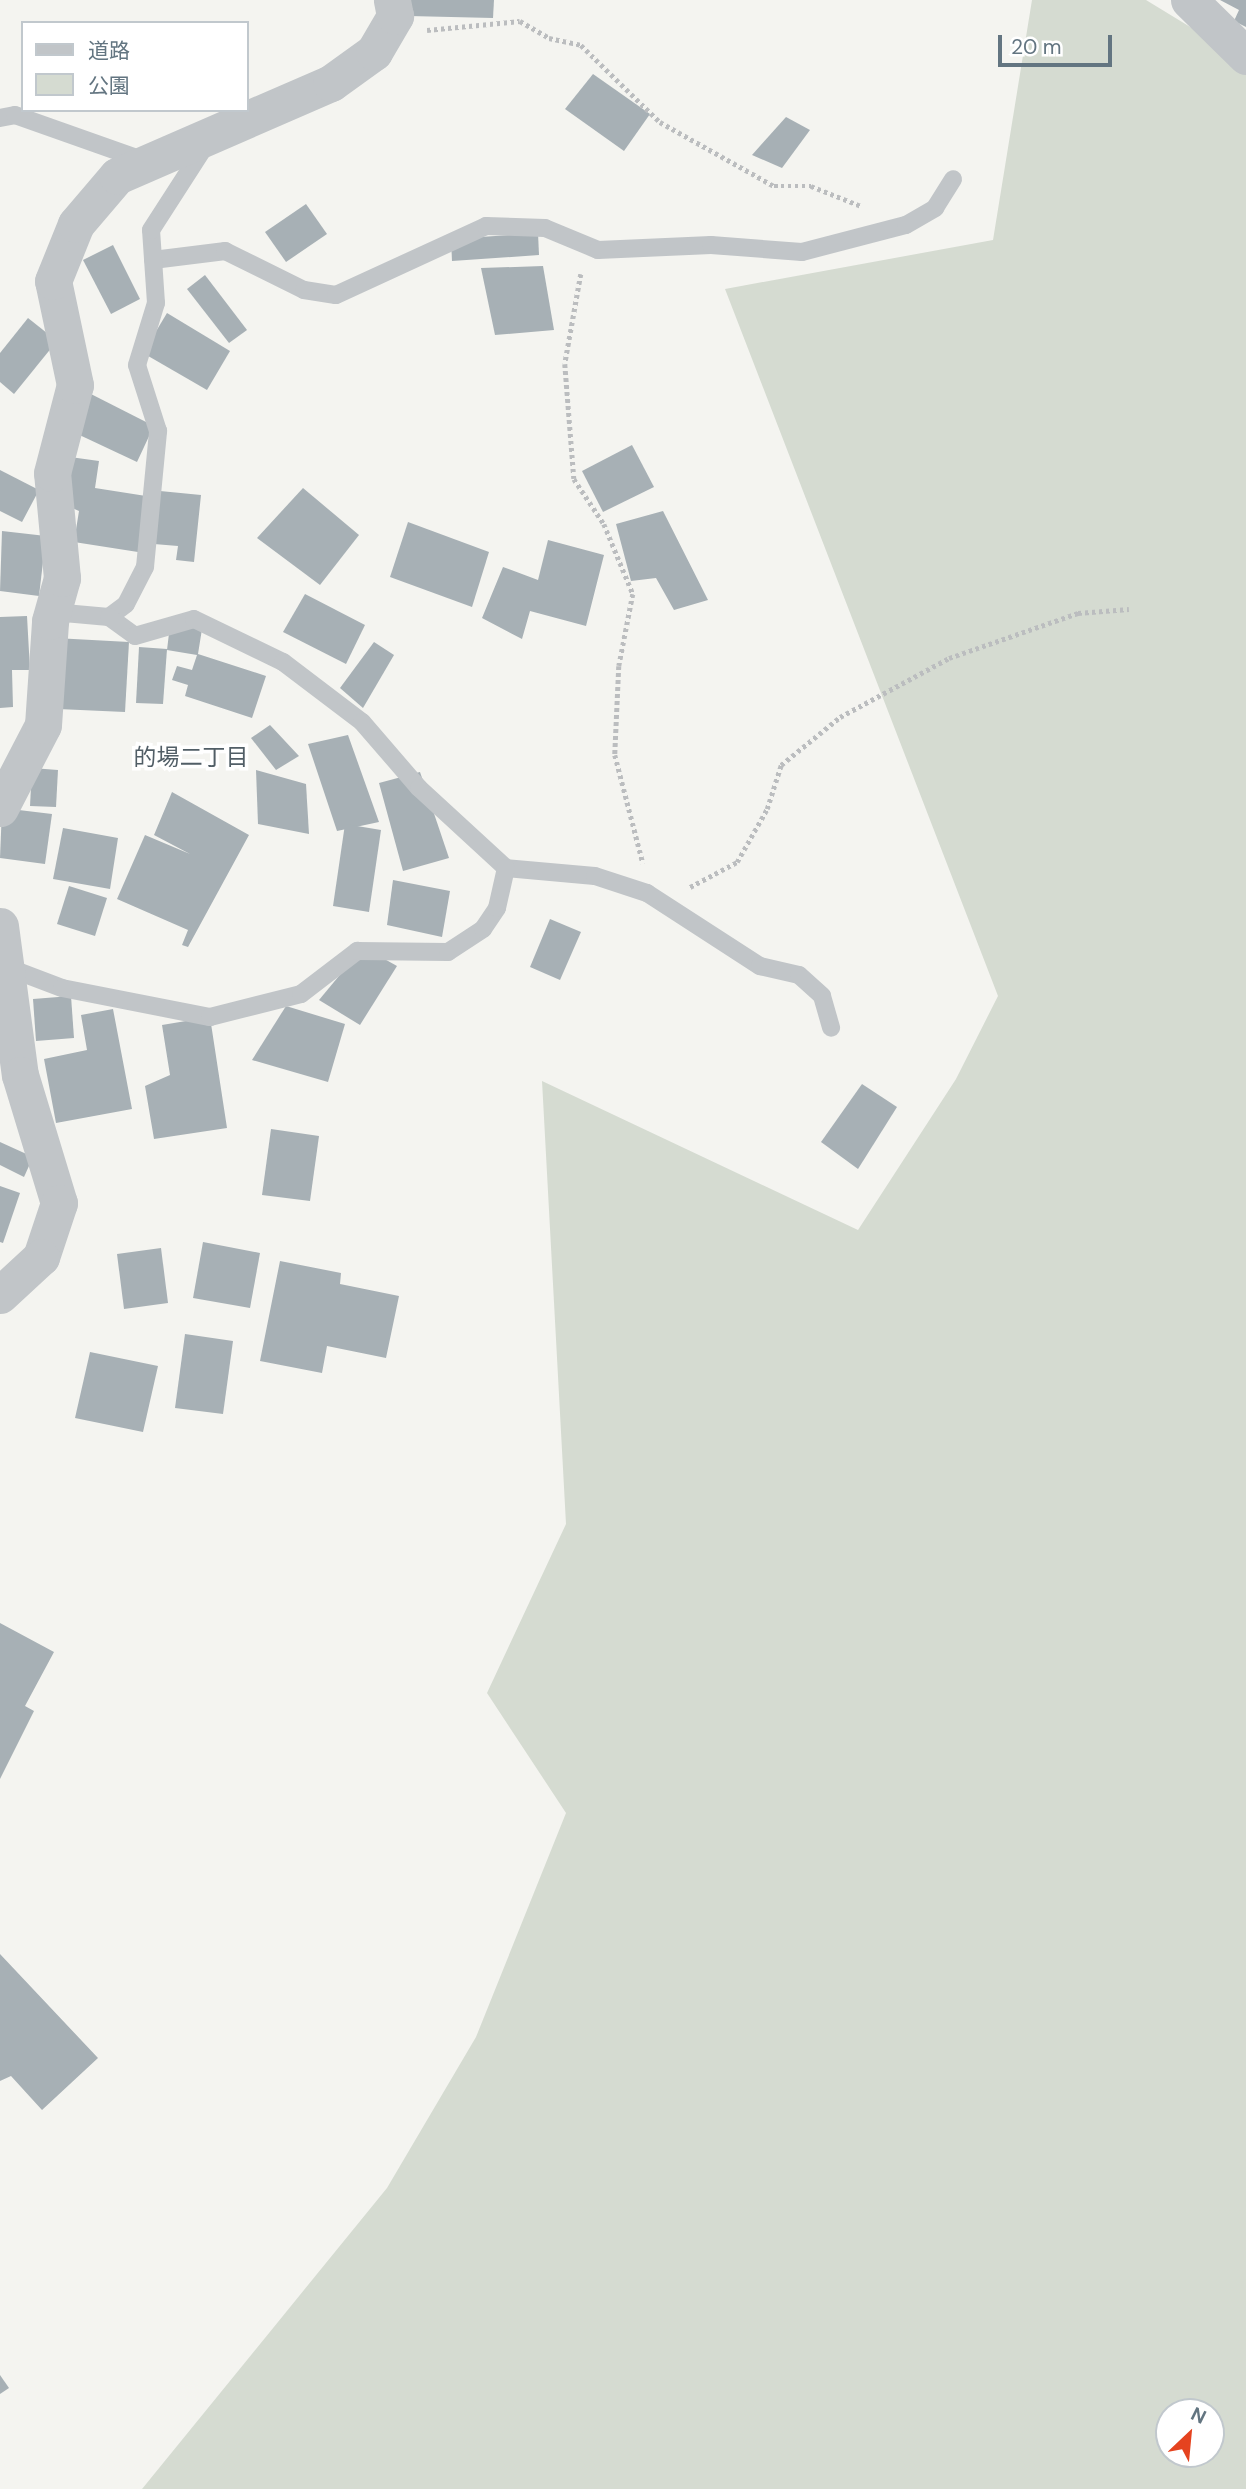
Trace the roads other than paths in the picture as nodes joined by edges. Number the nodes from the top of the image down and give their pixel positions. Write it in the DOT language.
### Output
graph roads {
  1 [pos="392,0"];
  2 [pos="1189,0"];
  3 [pos="1246,56"];
  4 [pos="0,118"];
  5 [pos="209,138"];
  6 [pos="170,156"];
  7 [pos="953,179"];
  8 [pos="153,260"];
  9 [pos="53,612"];
  10 [pos="109,617"];
  11 [pos="0,808"];
  12 [pos="506,869"];
  13 [pos="0,926"];
  14 [pos="3,966"];
  15 [pos="831,1028"];
  16 [pos="0,1295"];
  1 -- 5 [label="street"];
  2 -- 3 [label="street"];
  4 -- 6 [label="lane"];
  5 -- 6 [label="street"];
  5 -- 8 [label="lane"];
  6 -- 9 [label="street"];
  7 -- 8 [label="lane"];
  8 -- 10 [label="lane"];
  9 -- 10 [label="lane"];
  9 -- 11 [label="street"];
  10 -- 12 [label="lane"];
  12 -- 14 [label="lane"];
  12 -- 15 [label="lane"];
  13 -- 14 [label="street"];
  14 -- 16 [label="street"];
}
